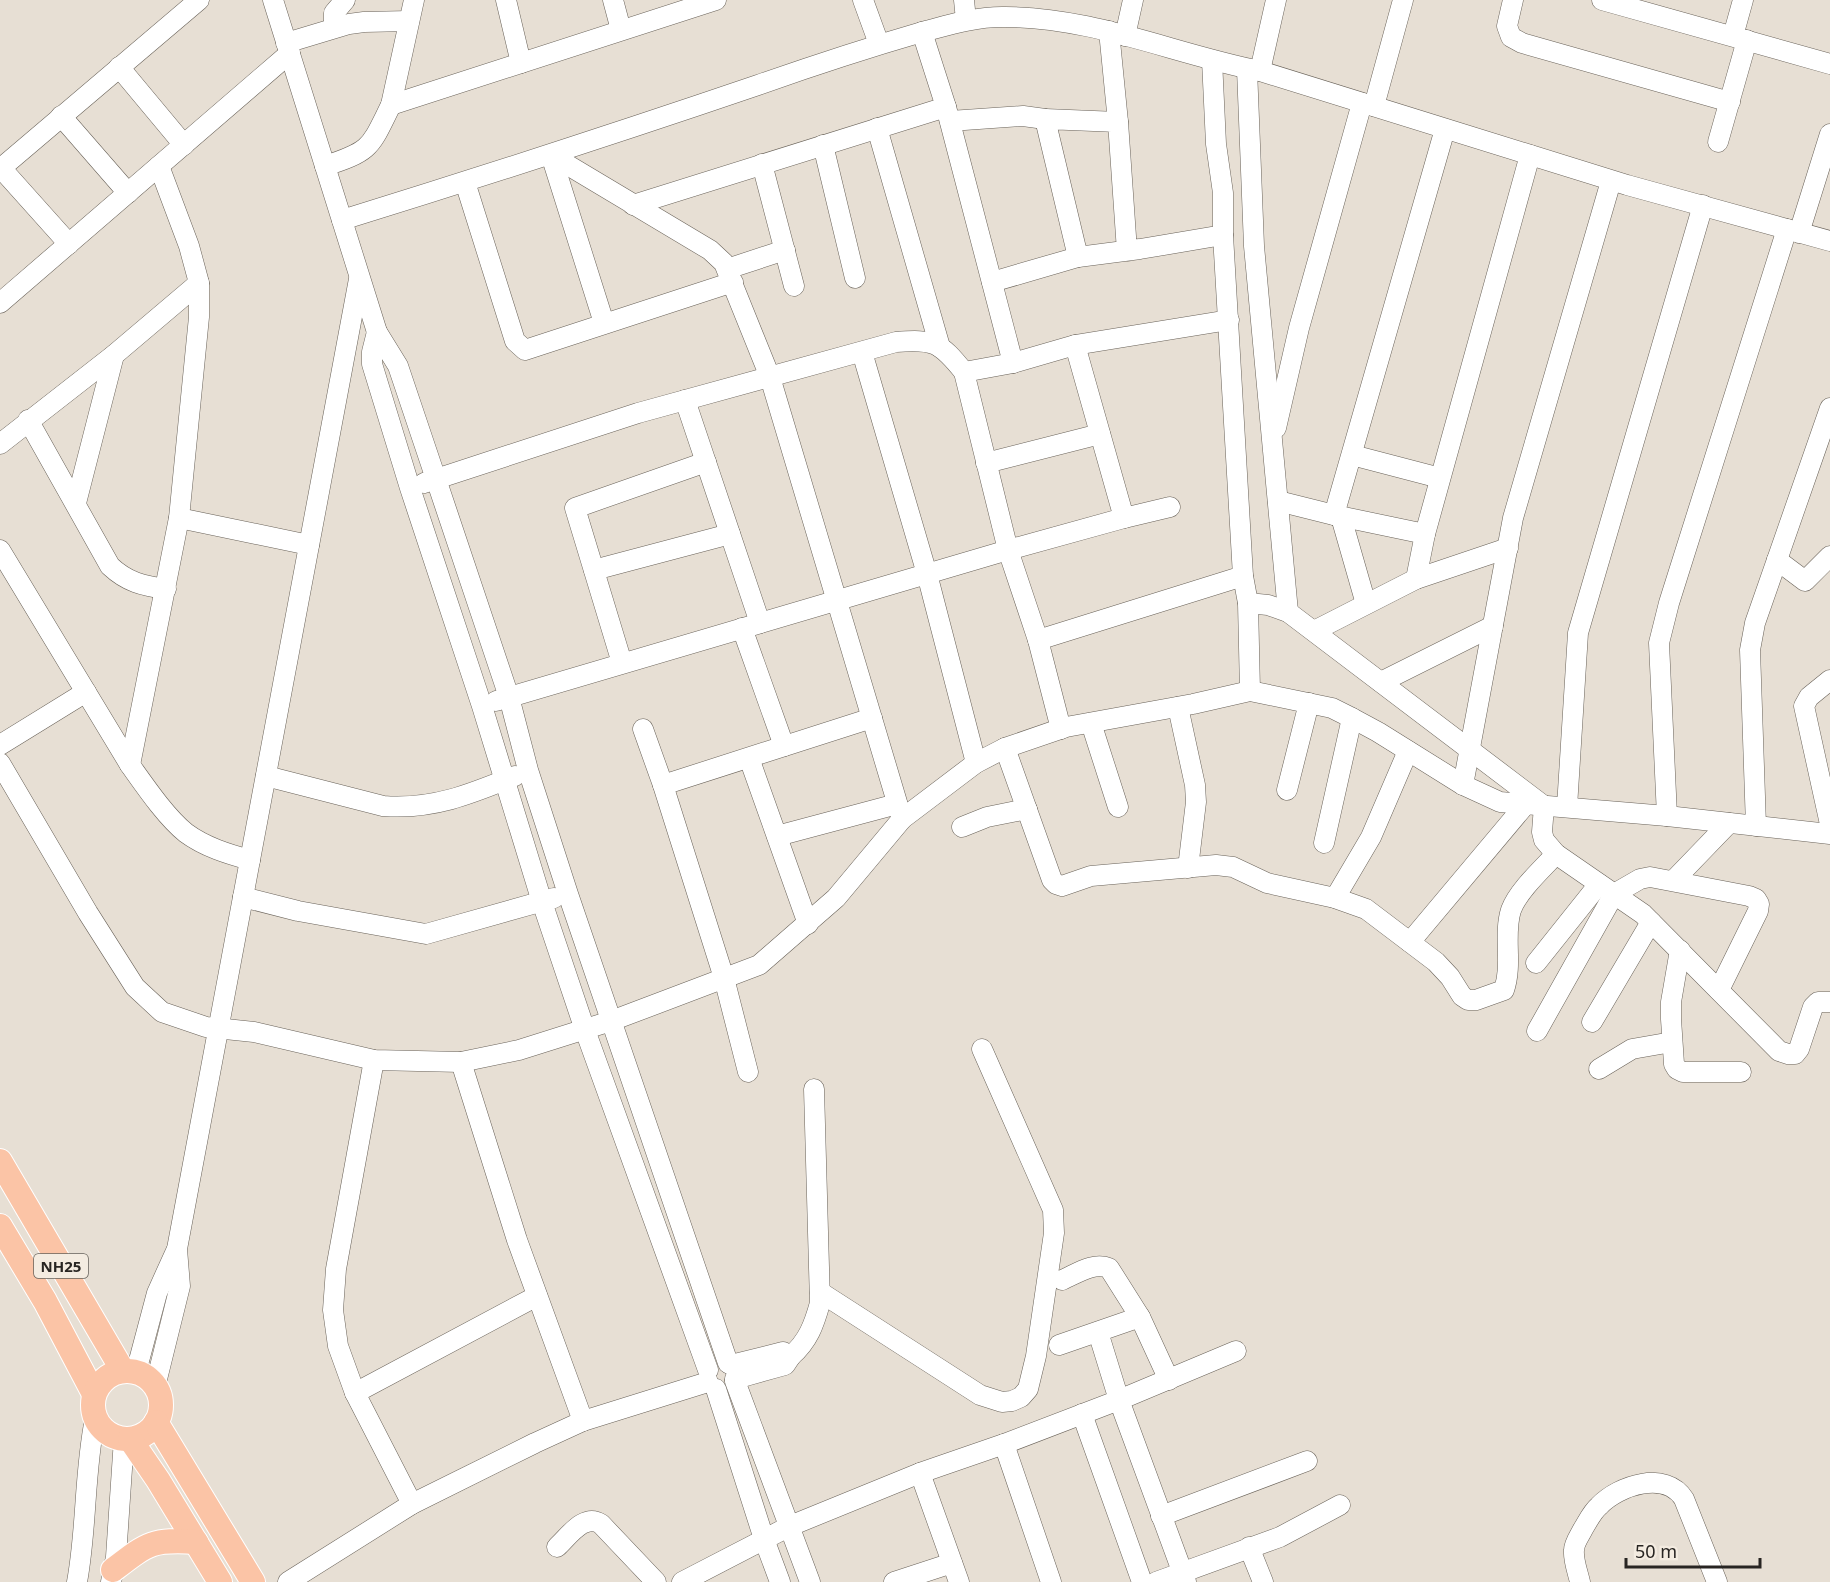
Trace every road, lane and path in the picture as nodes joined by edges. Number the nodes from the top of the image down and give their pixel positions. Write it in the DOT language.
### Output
graph roads {
  1 [pos="199,0"];
  2 [pos="273,0"];
  3 [pos="345,0"];
  4 [pos="414,0"];
  5 [pos="506,0"];
  6 [pos="613,0"];
  7 [pos="716,0"];
  8 [pos="863,0"];
  9 [pos="1133,0"];
  10 [pos="1276,0"];
  11 [pos="1514,0"];
  12 [pos="1602,0"];
  13 [pos="1743,0"];
  14 [pos="1396,2"];
  15 [pos="1632,4"];
  16 [pos="965,10"];
  17 [pos="409,21"];
  18 [pos="334,27"];
  19 [pos="621,30"];
  20 [pos="922,32"];
  21 [pos="1117,33"];
  22 [pos="1740,38"];
  23 [pos="879,44"];
  24 [pos="288,48"];
  25 [pos="1212,60"];
  26 [pos="521,63"];
  27 [pos="1830,64"];
  28 [pos="119,67"];
  29 [pos="1253,70"];
  30 [pos="1730,102"];
  31 [pos="391,105"];
  32 [pos="1368,105"];
  33 [pos="948,114"];
  34 [pos="61,116"];
  35 [pos="1045,119"];
  36 [pos="1118,122"];
  37 [pos="877,128"];
  38 [pos="1445,129"];
  39 [pos="1830,134"];
  40 [pos="1718,142"];
  41 [pos="184,145"];
  42 [pos="823,145"];
  43 [pos="551,155"];
  44 [pos="1530,155"];
  45 [pos="762,164"];
  46 [pos="159,166"];
  47 [pos="325,166"];
  48 [pos="0,168"];
  49 [pos="1611,181"];
  50 [pos="465,182"];
  51 [pos="128,193"];
  52 [pos="633,205"];
  53 [pos="1703,206"];
  54 [pos="342,220"];
  55 [pos="1793,231"];
  56 [pos="1223,235"];
  57 [pos="1830,241"];
  58 [pos="69,244"];
  59 [pos="785,250"];
  60 [pos="1127,250"];
  61 [pos="1078,257"];
  62 [pos="730,275"];
  63 [pos="360,276"];
  64 [pos="855,278"];
  65 [pos="992,282"];
  66 [pos="199,283"];
  67 [pos="794,286"];
  68 [pos="4,291"];
  69 [pos="1229,320"];
  70 [pos="604,323"];
  71 [pos="377,332"];
  72 [pos="1075,345"];
  73 [pos="940,347"];
  74 [pos="862,352"];
  75 [pos="114,355"];
  76 [pos="1014,363"];
  77 [pos="964,372"];
  78 [pos="771,377"];
  79 [pos="685,400"];
  80 [pos="1830,408"];
  81 [pos="28,420"];
  82 [pos="1100,434"];
  83 [pos="1272,442"];
  84 [pos="0,444"];
  85 [pos="1352,455"];
  86 [pos="705,462"];
  87 [pos="986,463"];
  88 [pos="1440,478"];
  89 [pos="436,479"];
  90 [pos="410,488"];
  91 [pos="1278,501"];
  92 [pos="76,503"];
  93 [pos="1170,507"];
  94 [pos="1338,516"];
  95 [pos="179,518"];
  96 [pos="1124,518"];
  97 [pos="730,534"];
  98 [pos="1425,534"];
  99 [pos="309,545"];
  100 [pos="1508,548"];
  101 [pos="0,550"];
  102 [pos="1008,550"];
  103 [pos="1830,556"];
  104 [pos="1777,560"];
  105 [pos="594,570"];
  106 [pos="927,574"];
  107 [pos="1243,576"];
  108 [pos="1416,579"];
  109 [pos="166,589"];
  110 [pos="476,598"];
  111 [pos="837,600"];
  112 [pos="1248,603"];
  113 [pos="1366,604"];
  114 [pos="449,607"];
  115 [pos="1288,612"];
  116 [pos="751,625"];
  117 [pos="1494,626"];
  118 [pos="1314,631"];
  119 [pos="1038,640"];
  120 [pos="622,663"];
  121 [pos="1830,680"];
  122 [pos="1381,682"];
  123 [pos="1250,691"];
  124 [pos="86,692"];
  125 [pos="508,697"];
  126 [pos="1310,703"];
  127 [pos="482,706"];
  128 [pos="1178,707"];
  129 [pos="872,718"];
  130 [pos="1352,718"];
  131 [pos="1091,723"];
  132 [pos="643,729"];
  133 [pos="1061,729"];
  134 [pos="0,745"];
  135 [pos="784,746"];
  136 [pos="1005,748"];
  137 [pos="1470,749"];
  138 [pos="1408,751"];
  139 [pos="749,758"];
  140 [pos="0,763"];
  141 [pos="976,763"];
  142 [pos="130,765"];
  143 [pos="528,770"];
  144 [pos="266,776"];
  145 [pos="505,780"];
  146 [pos="663,785"];
  147 [pos="1463,785"];
  148 [pos="1287,790"];
  149 [pos="1534,805"];
  150 [pos="1118,807"];
  151 [pos="1568,807"];
  152 [pos="1027,809"];
  153 [pos="899,812"];
  154 [pos="1667,816"];
  155 [pos="1729,823"];
  156 [pos="1830,824"];
  157 [pos="1756,826"];
  158 [pos="962,827"];
  159 [pos="1830,834"];
  160 [pos="777,836"];
  161 [pos="1324,843"];
  162 [pos="1556,854"];
  163 [pos="250,860"];
  164 [pos="1188,868"];
  165 [pos="1674,880"];
  166 [pos="1607,889"];
  167 [pos="568,894"];
  168 [pos="243,897"];
  169 [pos="1335,898"];
  170 [pos="542,902"];
  171 [pos="1651,922"];
  172 [pos="808,924"];
  173 [pos="1410,942"];
  174 [pos="1680,950"];
  175 [pos="1536,963"];
  176 [pos="724,978"];
  177 [pos="1719,990"];
  178 [pos="1830,1002"];
  179 [pos="611,1021"];
  180 [pos="1592,1022"];
  181 [pos="219,1028"];
  182 [pos="585,1030"];
  183 [pos="1538,1031"];
  184 [pos="1672,1042"];
  185 [pos="982,1049"];
  186 [pos="374,1060"];
  187 [pos="461,1062"];
  188 [pos="1599,1069"];
  189 [pos="748,1072"];
  190 [pos="1741,1072"];
  191 [pos="814,1089"];
  192 [pos="0,1161"];
  193 [pos="0,1226"];
  194 [pos="177,1249"];
  195 [pos="1062,1280"];
  196 [pos="820,1292"];
  197 [pos="537,1296"];
  198 [pos="1140,1317"];
  199 [pos="1098,1332"];
  200 [pos="1059,1345"];
  201 [pos="1236,1351"];
  202 [pos="130,1372"];
  203 [pos="732,1372"];
  204 [pos="711,1380"];
  205 [pos="1169,1380"];
  206 [pos="155,1387"];
  207 [pos="355,1393"];
  208 [pos="94,1394"];
  209 [pos="1119,1400"];
  210 [pos="1082,1414"];
  211 [pos="95,1419"];
  212 [pos="583,1421"];
  213 [pos="156,1422"];
  214 [pos="127,1439"];
  215 [pos="1004,1444"];
  216 [pos="1307,1461"];
  217 [pos="920,1473"];
  218 [pos="412,1504"];
  219 [pos="1340,1505"];
  220 [pos="1161,1516"];
  221 [pos="790,1526"];
  222 [pos="764,1539"];
  223 [pos="196,1542"];
  224 [pos="557,1547"];
  225 [pos="1249,1547"];
  226 [pos="952,1563"];
  227 [pos="112,1576"];
  228 [pos="1184,1578"];
  229 [pos="77,1582"];
  230 [pos="220,1582"];
  231 [pos="253,1582"];
  232 [pos="288,1582"];
  233 [pos="656,1582"];
  234 [pos="682,1582"];
  235 [pos="780,1582"];
  236 [pos="810,1582"];
  237 [pos="894,1582"];
  238 [pos="959,1582"];
  239 [pos="1052,1582"];
  240 [pos="1143,1582"];
  241 [pos="1156,1582"];
  242 [pos="1263,1582"];
  243 [pos="1580,1582"];
  244 [pos="1717,1582"];
  1 -- 28 [label="street"];
  2 -- 24 [label="street"];
  3 -- 18 [label="street"];
  4 -- 17 [label="street"];
  5 -- 26 [label="street"];
  6 -- 19 [label="street"];
  7 -- 19 [label="street"];
  8 -- 23 [label="street"];
  9 -- 21 [label="street"];
  10 -- 29 [label="street"];
  11 -- 30 [label="street"];
  12 -- 15 [label="street"];
  13 -- 22 [label="street"];
  14 -- 32 [label="street"];
  15 -- 22 [label="street"];
  16 -- 20 [label="street"];
  16 -- 21 [label="street"];
  17 -- 18 [label="street"];
  17 -- 31 [label="street"];
  18 -- 24 [label="street"];
  19 -- 26 [label="street"];
  20 -- 23 [label="street"];
  20 -- 33 [label="street"];
  21 -- 25 [label="street"];
  21 -- 36 [label="street"];
  22 -- 27 [label="street"];
  22 -- 30 [label="street"];
  23 -- 43 [label="street"];
  24 -- 41 [label="street"];
  24 -- 47 [label="street"];
  25 -- 29 [label="street"];
  25 -- 56 [label="street"];
  26 -- 31 [label="street"];
  28 -- 34 [label="street"];
  28 -- 41 [label="street"];
  29 -- 32 [label="street"];
  29 -- 83 [label="street"];
  30 -- 40 [label="street"];
  31 -- 47 [label="street"];
  32 -- 38 [label="street"];
  32 -- 83 [label="street"];
  33 -- 35 [label="street"];
  33 -- 37 [label="street"];
  33 -- 65 [label="street"];
  34 -- 48 [label="street"];
  34 -- 51 [label="street"];
  35 -- 36 [label="street"];
  35 -- 61 [label="street"];
  36 -- 60 [label="street"];
  37 -- 42 [label="street"];
  37 -- 73 [label="street"];
  38 -- 44 [label="street"];
  38 -- 85 [label="street"];
  39 -- 55 [label="street"];
  41 -- 46 [label="street"];
  42 -- 45 [label="street"];
  42 -- 64 [label="street"];
  43 -- 50 [label="street"];
  43 -- 52 [label="street"];
  43 -- 70 [label="street"];
  44 -- 49 [label="street"];
  44 -- 88 [label="street"];
  45 -- 52 [label="street"];
  45 -- 59 [label="street"];
  46 -- 51 [label="street"];
  46 -- 66 [label="street"];
  47 -- 54 [label="street"];
  48 -- 58 [label="street"];
  49 -- 53 [label="street"];
  49 -- 100 [label="street"];
  50 -- 54 [label="street"];
  50 -- 70 [label="street"];
  51 -- 58 [label="street"];
  52 -- 62 [label="street"];
  53 -- 55 [label="street"];
  53 -- 151 [label="street"];
  54 -- 63 [label="street"];
  55 -- 57 [label="street"];
  55 -- 154 [label="street"];
  56 -- 60 [label="street"];
  56 -- 69 [label="street"];
  58 -- 68 [label="street"];
  59 -- 62 [label="street"];
  59 -- 67 [label="street"];
  60 -- 61 [label="street"];
  61 -- 65 [label="street"];
  62 -- 70 [label="street"];
  62 -- 78 [label="street"];
  63 -- 71 [label="street"];
  63 -- 99 [label="street"];
  65 -- 76 [label="street"];
  66 -- 75 [label="street"];
  66 -- 95 [label="street"];
  69 -- 72 [label="street"];
  69 -- 107 [label="street"];
  71 -- 89 [label="street"];
  71 -- 90 [label="street"];
  72 -- 76 [label="street"];
  72 -- 82 [label="street"];
  73 -- 74 [label="street"];
  73 -- 77 [label="street"];
  74 -- 78 [label="street"];
  74 -- 106 [label="street"];
  75 -- 81 [label="street"];
  75 -- 92 [label="street"];
  76 -- 77 [label="street"];
  77 -- 87 [label="street"];
  78 -- 79 [label="street"];
  78 -- 111 [label="street"];
  79 -- 86 [label="street"];
  79 -- 89 [label="street"];
  80 -- 104 [label="street"];
  81 -- 84 [label="street"];
  81 -- 92 [label="street"];
  82 -- 87 [label="street"];
  82 -- 96 [label="street"];
  83 -- 91 [label="street"];
  85 -- 88 [label="street"];
  85 -- 94 [label="street"];
  86 -- 97 [label="street"];
  86 -- 105 [label="street"];
  87 -- 102 [label="street"];
  88 -- 98 [label="street"];
  89 -- 90 [label="street"];
  89 -- 110 [label="street"];
  90 -- 114 [label="street"];
  91 -- 94 [label="street"];
  91 -- 115 [label="street"];
  92 -- 109 [label="street"];
  93 -- 96 [label="street"];
  94 -- 98 [label="street"];
  94 -- 113 [label="street"];
  95 -- 99 [label="street"];
  95 -- 109 [label="street"];
  96 -- 102 [label="street"];
  97 -- 105 [label="street"];
  97 -- 116 [label="street"];
  98 -- 108 [label="street"];
  99 -- 144 [label="street"];
  100 -- 108 [label="street"];
  100 -- 117 [label="street"];
  101 -- 124 [label="street"];
  102 -- 106 [label="street"];
  102 -- 119 [label="street"];
  103 -- 104 [label="street"];
  104 -- 157 [label="street"];
  105 -- 120 [label="street"];
  106 -- 111 [label="street"];
  106 -- 141 [label="street"];
  107 -- 112 [label="street"];
  107 -- 119 [label="street"];
  108 -- 113 [label="street"];
  109 -- 142 [label="street"];
  110 -- 114 [label="street"];
  110 -- 125 [label="street"];
  111 -- 116 [label="street"];
  111 -- 129 [label="street"];
  112 -- 115 [label="street"];
  112 -- 123 [label="street"];
  113 -- 118 [label="street"];
  114 -- 127 [label="street"];
  115 -- 118 [label="street"];
  116 -- 120 [label="street"];
  116 -- 135 [label="street"];
  117 -- 122 [label="street"];
  117 -- 137 [label="street"];
  118 -- 122 [label="street"];
  119 -- 133 [label="street"];
  120 -- 125 [label="street"];
  121 -- 156 [label="street"];
  122 -- 137 [label="street"];
  123 -- 126 [label="street"];
  123 -- 128 [label="street"];
  124 -- 134 [label="street"];
  124 -- 142 [label="street"];
  125 -- 127 [label="street"];
  125 -- 143 [label="street"];
  126 -- 130 [label="street"];
  126 -- 148 [label="street"];
  127 -- 145 [label="street"];
  128 -- 131 [label="street"];
  128 -- 164 [label="street"];
  129 -- 135 [label="street"];
  129 -- 153 [label="street"];
  130 -- 138 [label="street"];
  130 -- 161 [label="street"];
  131 -- 133 [label="street"];
  131 -- 150 [label="street"];
  132 -- 146 [label="street"];
  133 -- 136 [label="street"];
  135 -- 139 [label="street"];
  136 -- 141 [label="street"];
  136 -- 152 [label="street"];
  137 -- 147 [label="street"];
  137 -- 149 [label="street"];
  138 -- 147 [label="street"];
  138 -- 169 [label="street"];
  139 -- 146 [label="street"];
  139 -- 160 [label="street"];
  140 -- 181 [label="street"];
  141 -- 153 [label="street"];
  142 -- 163 [label="street"];
  143 -- 145 [label="street"];
  143 -- 167 [label="street"];
  144 -- 145 [label="street"];
  144 -- 163 [label="street"];
  145 -- 170 [label="street"];
  146 -- 176 [label="street"];
  147 -- 149 [label="street"];
  149 -- 151 [label="street"];
  149 -- 162 [label="street"];
  149 -- 173 [label="street"];
  151 -- 154 [label="street"];
  152 -- 158 [label="street"];
  152 -- 164 [label="street"];
  153 -- 160 [label="street"];
  153 -- 172 [label="street"];
  154 -- 155 [label="street"];
  155 -- 157 [label="street"];
  155 -- 165 [label="street"];
  157 -- 159 [label="street"];
  160 -- 172 [label="street"];
  162 -- 166 [label="street"];
  162 -- 173 [label="street"];
  163 -- 168 [label="street"];
  164 -- 169 [label="street"];
  165 -- 166 [label="street"];
  165 -- 177 [label="street"];
  166 -- 171 [label="street"];
  166 -- 175 [label="street"];
  166 -- 183 [label="street"];
  167 -- 170 [label="street"];
  167 -- 179 [label="street"];
  168 -- 170 [label="street"];
  168 -- 181 [label="street"];
  169 -- 173 [label="street"];
  170 -- 182 [label="street"];
  171 -- 174 [label="street"];
  171 -- 180 [label="street"];
  172 -- 176 [label="street"];
  174 -- 177 [label="street"];
  174 -- 184 [label="street"];
  176 -- 179 [label="street"];
  176 -- 189 [label="street"];
  177 -- 178 [label="street"];
  179 -- 182 [label="street"];
  179 -- 203 [label="street"];
  181 -- 186 [label="street"];
  181 -- 194 [label="street"];
  182 -- 187 [label="street"];
  182 -- 204 [label="street"];
  184 -- 188 [label="street"];
  184 -- 190 [label="street"];
  185 -- 196 [label="street"];
  186 -- 187 [label="street"];
  186 -- 207 [label="street"];
  187 -- 197 [label="street"];
  191 -- 196 [label="street"];
  192 -- 202 [label="main road, NH25"];
  193 -- 208 [label="main road, NH25"];
  194 -- 202 [label="street"];
  194 -- 206 [label="street"];
  195 -- 198 [label="street"];
  196 -- 203 [label="street"];
  197 -- 207 [label="street"];
  197 -- 212 [label="street"];
  198 -- 199 [label="street"];
  198 -- 205 [label="street"];
  199 -- 200 [label="street"];
  199 -- 209 [label="street"];
  201 -- 205 [label="street"];
  202 -- 206 [label="main road, NH25"];
  202 -- 208 [label="main road"];
  203 -- 204 [label="street"];
  203 -- 221 [label="street"];
  204 -- 212 [label="street"];
  204 -- 222 [label="street"];
  205 -- 209 [label="street"];
  206 -- 213 [label="main road"];
  207 -- 218 [label="street"];
  208 -- 211 [label="main road, NH25"];
  209 -- 210 [label="street"];
  209 -- 220 [label="street"];
  210 -- 215 [label="street"];
  210 -- 240 [label="street"];
  211 -- 214 [label="main road"];
  211 -- 229 [label="street"];
  212 -- 218 [label="street"];
  213 -- 214 [label="main road"];
  213 -- 231 [label="main road"];
  214 -- 223 [label="main road"];
  214 -- 227 [label="street"];
  215 -- 217 [label="street"];
  215 -- 239 [label="street"];
  216 -- 220 [label="street"];
  217 -- 221 [label="street"];
  217 -- 226 [label="street"];
  218 -- 232 [label="street"];
  219 -- 225 [label="street"];
  220 -- 228 [label="street"];
  221 -- 222 [label="street"];
  221 -- 236 [label="street"];
  222 -- 234 [label="street"];
  222 -- 235 [label="street"];
  223 -- 227 [label="main road"];
  223 -- 230 [label="main road"];
  224 -- 233 [label="street"];
  225 -- 228 [label="street"];
  225 -- 242 [label="street"];
  226 -- 237 [label="street"];
  226 -- 238 [label="street"];
  228 -- 241 [label="street"];
  243 -- 244 [label="street"];
}
